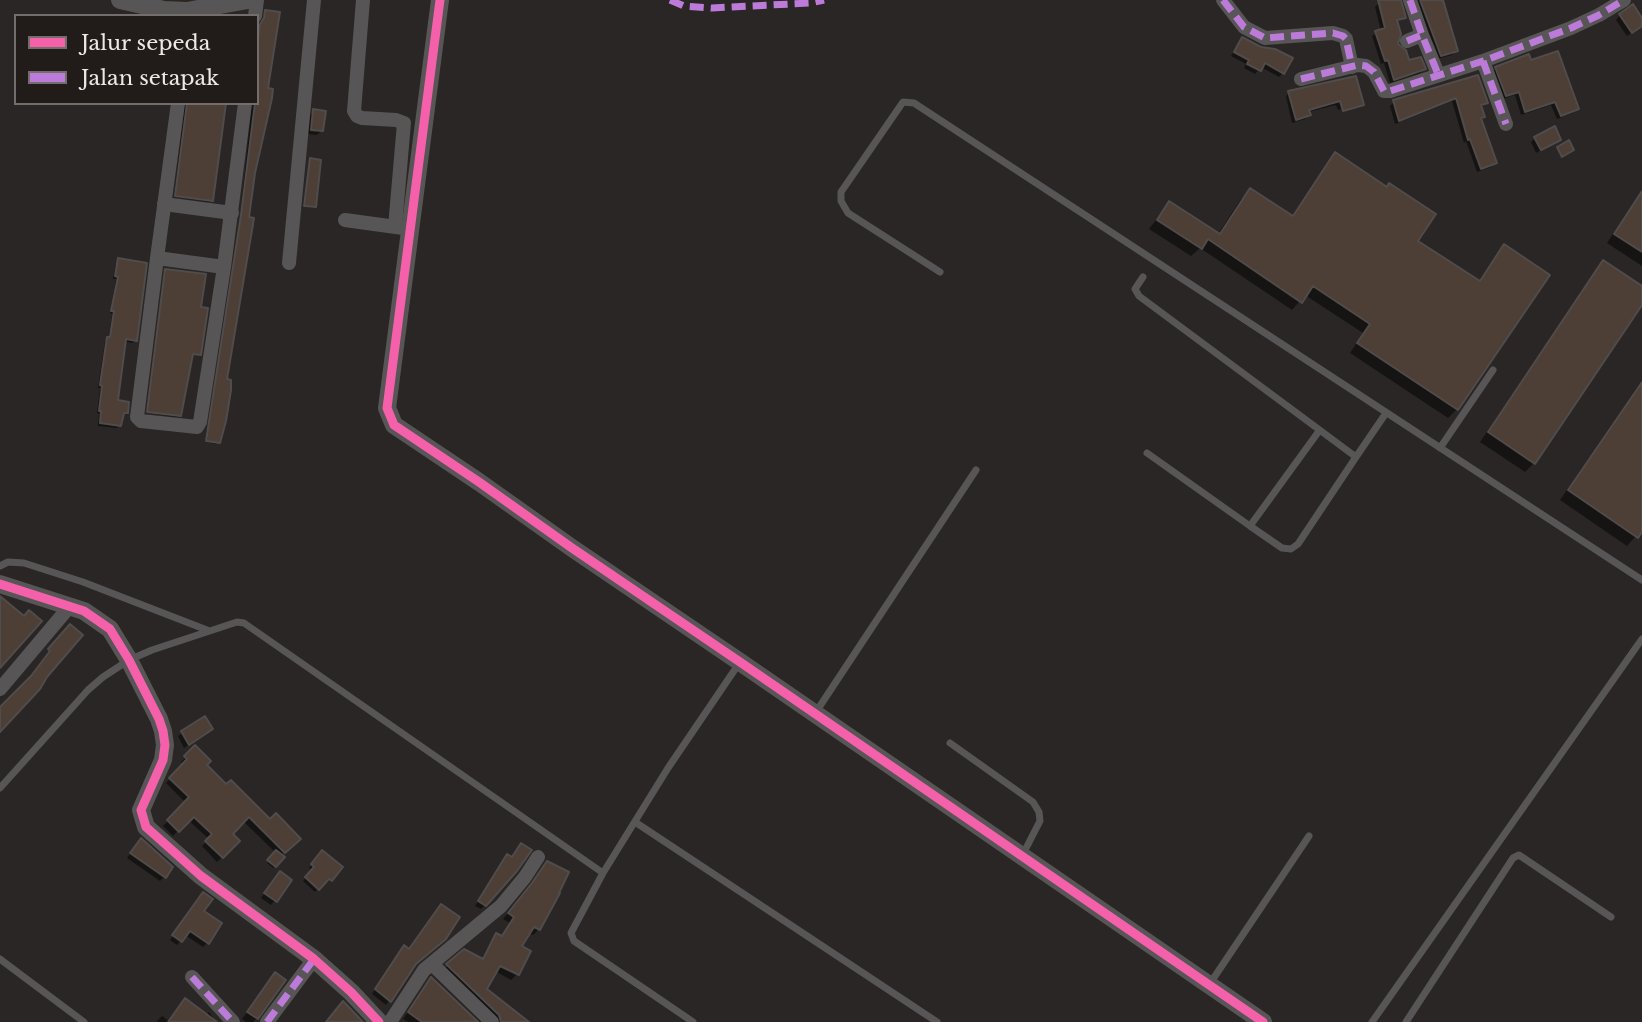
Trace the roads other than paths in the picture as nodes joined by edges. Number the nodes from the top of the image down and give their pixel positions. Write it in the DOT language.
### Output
graph roads {
  1 [pos="120,0"];
  2 [pos="248,0"];
  3 [pos="314,0"];
  4 [pos="363,0"];
  5 [pos="440,0"];
  6 [pos="1223,0"];
  7 [pos="1410,0"];
  8 [pos="1623,0"];
  9 [pos="187,13"];
  10 [pos="1422,35"];
  11 [pos="1407,41"];
  12 [pos="1483,61"];
  13 [pos="1353,67"];
  14 [pos="1438,74"];
  15 [pos="1301,79"];
  16 [pos="178,105"];
  17 [pos="245,105"];
  18 [pos="1506,124"];
  19 [pos="164,204"];
  20 [pos="232,213"];
  21 [pos="345,220"];
  22 [pos="403,228"];
  23 [pos="157,258"];
  24 [pos="289,264"];
  25 [pos="224,267"];
  26 [pos="940,272"];
  27 [pos="1143,277"];
  28 [pos="1493,370"];
  29 [pos="1386,413"];
  30 [pos="1319,431"];
  31 [pos="1440,448"];
  32 [pos="1147,453"];
  33 [pos="1356,457"];
  34 [pos="976,470"];
  35 [pos="1250,526"];
  36 [pos="0,566"];
  37 [pos="1642,580"];
  38 [pos="0,584"];
  39 [pos="71,606"];
  40 [pos="208,630"];
  41 [pos="1642,639"];
  42 [pos="129,660"];
  43 [pos="740,662"];
  44 [pos="0,689"];
  45 [pos="815,713"];
  46 [pos="950,743"];
  47 [pos="0,788"];
  48 [pos="635,822"];
  49 [pos="1308,836"];
  50 [pos="537,857"];
  51 [pos="1021,857"];
  52 [pos="603,873"];
  53 [pos="1611,917"];
  54 [pos="0,959"];
  55 [pos="314,959"];
  56 [pos="432,964"];
  57 [pos="192,977"];
  58 [pos="1209,985"];
  59 [pos="84,1022"];
  60 [pos="233,1022"];
  61 [pos="267,1022"];
  62 [pos="379,1022"];
  63 [pos="390,1022"];
  64 [pos="492,1022"];
  65 [pos="693,1022"];
  66 [pos="937,1022"];
  67 [pos="1263,1022"];
  68 [pos="1372,1022"];
  69 [pos="1406,1022"];
  1 -- 9 [label="street"];
  2 -- 9 [label="street"];
  3 -- 24 [label="street"];
  4 -- 22 [label="street"];
  5 -- 22 [label="street"];
  6 -- 13 [label="street"];
  7 -- 10 [label="street"];
  8 -- 12 [label="street"];
  10 -- 11 [label="street"];
  10 -- 14 [label="street"];
  12 -- 14 [label="street"];
  12 -- 18 [label="street"];
  13 -- 14 [label="street"];
  13 -- 15 [label="street"];
  16 -- 19 [label="street"];
  17 -- 20 [label="street"];
  19 -- 20 [label="street"];
  19 -- 23 [label="street"];
  20 -- 25 [label="street"];
  21 -- 22 [label="street"];
  22 -- 43 [label="street"];
  23 -- 25 [label="street"];
  23 -- 25 [label="street"];
  26 -- 29 [label="lane"];
  27 -- 30 [label="lane"];
  28 -- 31 [label="lane"];
  29 -- 31 [label="lane"];
  29 -- 33 [label="lane"];
  30 -- 33 [label="lane"];
  30 -- 35 [label="lane"];
  31 -- 37 [label="lane"];
  32 -- 35 [label="lane"];
  33 -- 35 [label="lane"];
  34 -- 45 [label="lane"];
  36 -- 40 [label="lane"];
  38 -- 39 [label="street"];
  39 -- 42 [label="street"];
  39 -- 44 [label="street"];
  40 -- 42 [label="lane"];
  40 -- 52 [label="lane"];
  41 -- 68 [label="lane"];
  42 -- 47 [label="lane"];
  42 -- 55 [label="street"];
  43 -- 45 [label="street"];
  43 -- 48 [label="lane"];
  45 -- 51 [label="street"];
  46 -- 51 [label="lane"];
  48 -- 52 [label="lane"];
  48 -- 66 [label="lane"];
  49 -- 58 [label="lane"];
  50 -- 56 [label="street"];
  51 -- 58 [label="street"];
  52 -- 65 [label="lane"];
  53 -- 69 [label="lane"];
  54 -- 59 [label="lane"];
  55 -- 61 [label="street"];
  55 -- 62 [label="street"];
  56 -- 63 [label="street"];
  56 -- 64 [label="street"];
  57 -- 60 [label="street"];
  58 -- 67 [label="street"];
}
